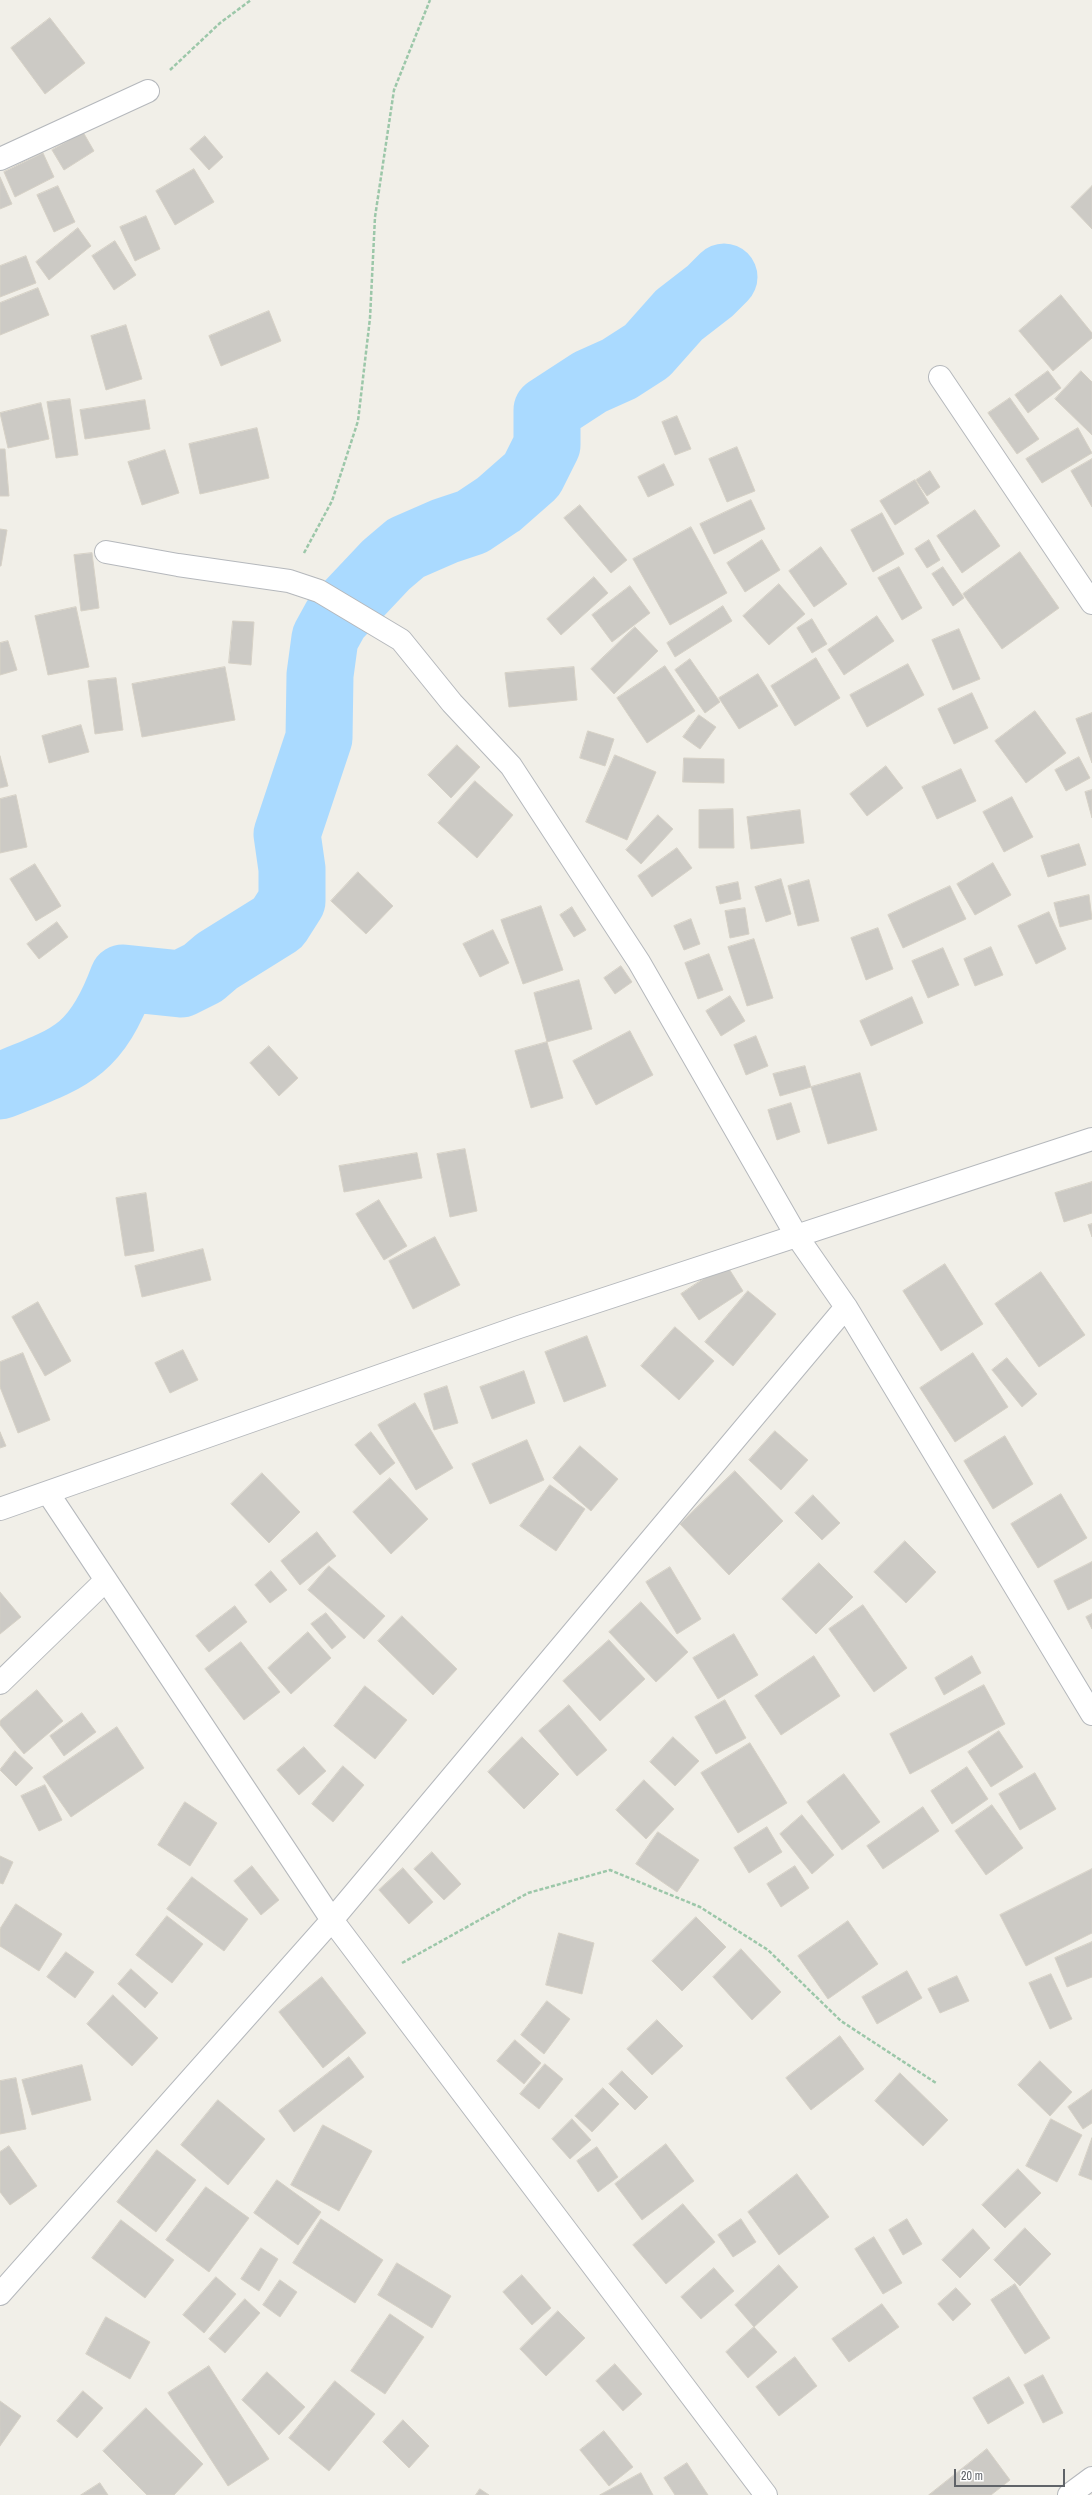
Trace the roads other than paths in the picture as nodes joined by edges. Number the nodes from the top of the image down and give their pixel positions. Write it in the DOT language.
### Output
graph roads {
  1 [pos="148,91"];
  2 [pos="0,159"];
  3 [pos="940,377"];
  4 [pos="106,552"];
  5 [pos="1092,603"];
  6 [pos="1092,1139"];
  7 [pos="796,1235"];
  8 [pos="846,1306"];
  9 [pos="48,1493"];
  10 [pos="0,1509"];
  11 [pos="106,1580"];
  12 [pos="0,1682"];
  13 [pos="1092,1714"];
  14 [pos="332,1920"];
  15 [pos="0,2294"];
  16 [pos="1092,2478"];
  17 [pos="766,2495"];
  18 [pos="1069,2495"];
  1 -- 2 [label="street"];
  3 -- 5 [label="street"];
  4 -- 7 [label="street"];
  6 -- 7 [label="street"];
  7 -- 8 [label="street"];
  7 -- 9 [label="street"];
  8 -- 13 [label="street"];
  8 -- 14 [label="street"];
  9 -- 10 [label="street"];
  9 -- 11 [label="street"];
  11 -- 12 [label="street"];
  11 -- 14 [label="street"];
  14 -- 15 [label="street"];
  14 -- 17 [label="street"];
  16 -- 18 [label="street"];
}
